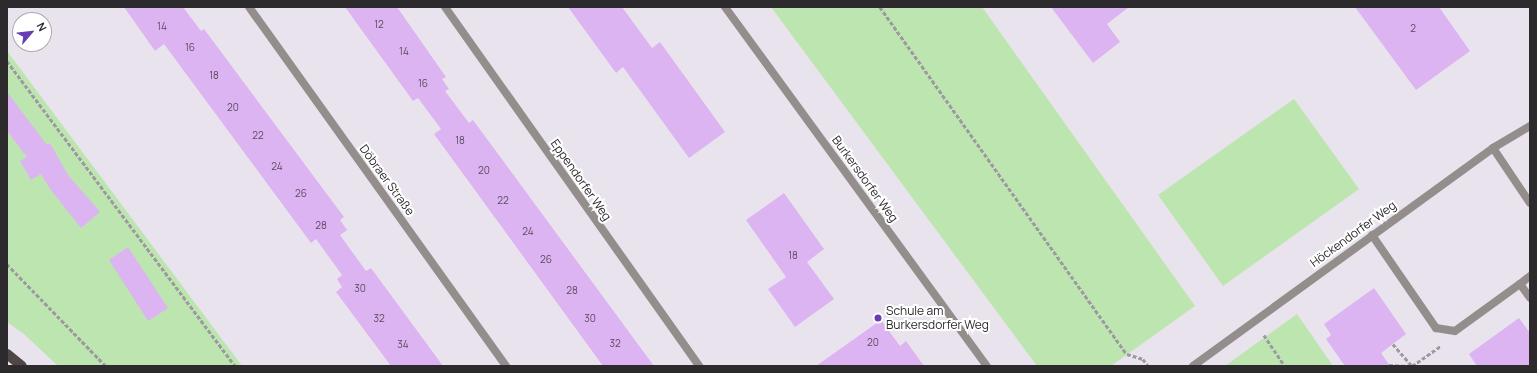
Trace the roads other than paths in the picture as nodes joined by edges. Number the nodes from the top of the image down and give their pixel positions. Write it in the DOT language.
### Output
graph roads {
  1 [pos="248,7"];
  2 [pos="444,7"];
  3 [pos="725,7"];
  4 [pos="1530,126"];
  5 [pos="1493,148"];
  6 [pos="1530,203"];
  7 [pos="1372,235"];
  8 [pos="1530,276"];
  9 [pos="1520,284"];
  10 [pos="1530,298"];
  11 [pos="7,354"];
  12 [pos="22,366"];
  13 [pos="506,366"];
  14 [pos="699,366"];
  15 [pos="986,366"];
  16 [pos="1193,366"];
  1 -- 13 [label="street, Döbraer Straße"];
  2 -- 14 [label="street, Eppendorfer Weg"];
  3 -- 15 [label="street, Burkersdorfer Weg"];
  4 -- 5 [label="street, Höckendorfer Weg"];
  5 -- 6 [label="street"];
  5 -- 7 [label="street, Höckendorfer Weg"];
  7 -- 9 [label="street"];
  7 -- 16 [label="street, Höckendorfer Weg"];
  8 -- 9 [label="street"];
  9 -- 10 [label="street"];
  11 -- 12 [label="main road"];
}
